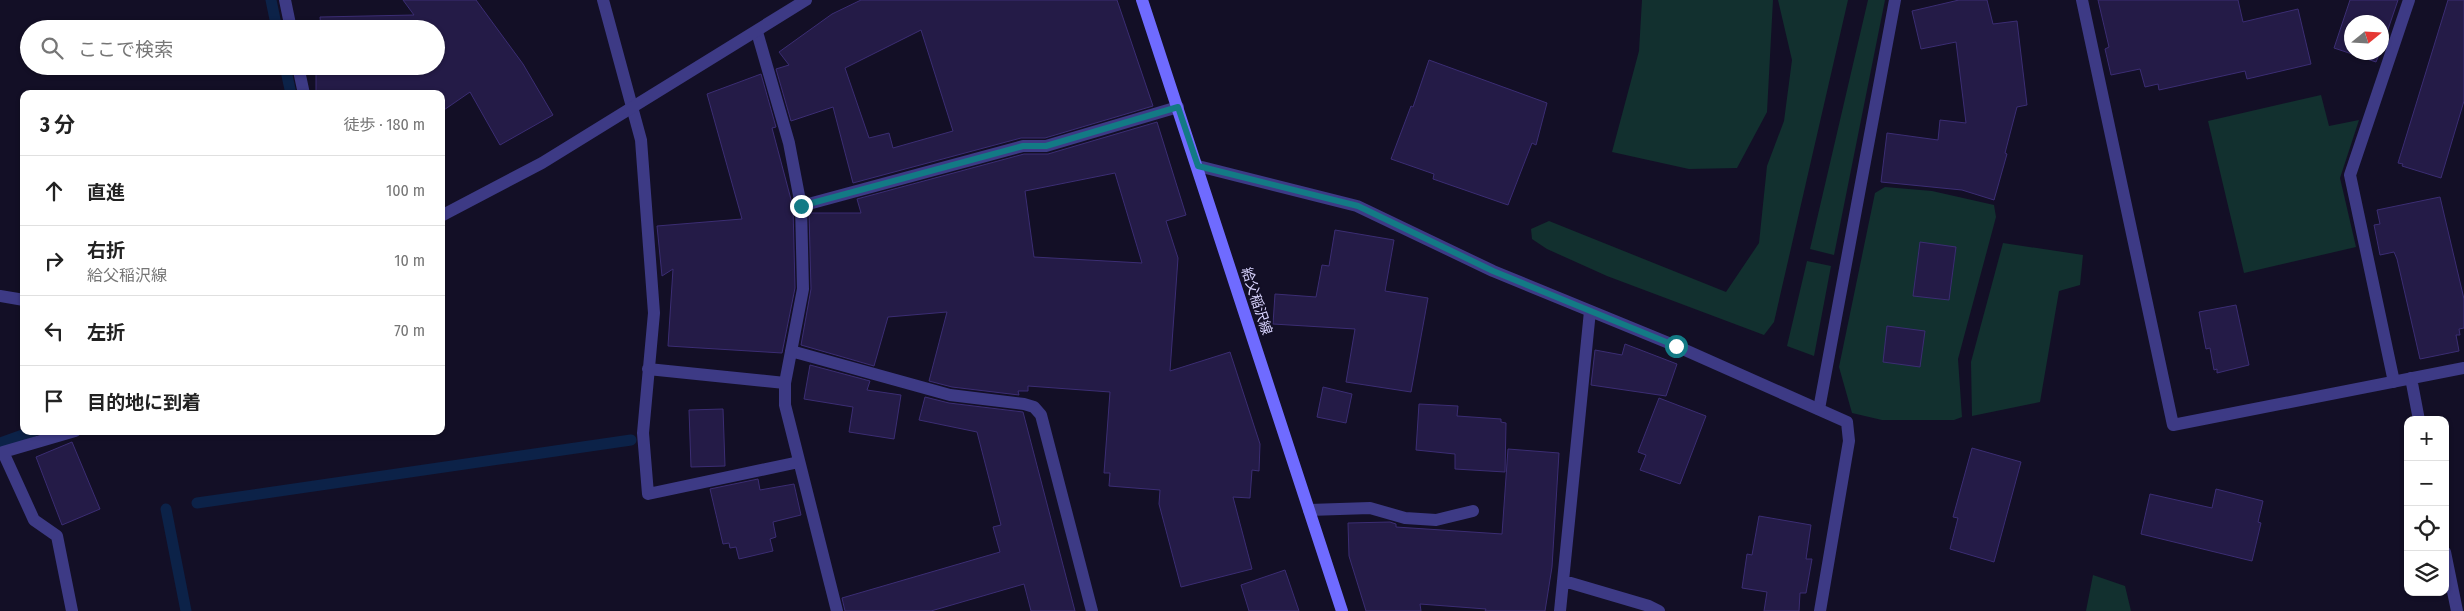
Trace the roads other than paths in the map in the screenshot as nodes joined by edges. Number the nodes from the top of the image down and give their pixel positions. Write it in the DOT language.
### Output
graph roads {
  1 [pos="284,0"];
  2 [pos="603,0"];
  3 [pos="806,0"];
  4 [pos="1142,0"];
  5 [pos="1895,0"];
  6 [pos="2082,0"];
  7 [pos="2409,0"];
  8 [pos="288,20"];
  9 [pos="757,32"];
  10 [pos="300,75"];
  11 [pos="303,90"];
  12 [pos="1178,107"];
  13 [pos="633,108"];
  14 [pos="1198,166"];
  15 [pos="801,206"];
  16 [pos="445,214"];
  17 [pos="0,296"];
  18 [pos="20,299"];
  19 [pos="1590,311"];
  20 [pos="791,351"];
  21 [pos="2464,368"];
  22 [pos="648,369"];
  23 [pos="2411,378"];
  24 [pos="2394,382"];
  25 [pos="785,383"];
  26 [pos="1819,409"];
  27 [pos="2418,416"];
  28 [pos="61,435"];
  29 [pos="800,462"];
  30 [pos="1309,510"];
  31 [pos="1473,511"];
  32 [pos="2449,572"];
  33 [pos="1564,581"];
  34 [pos="72,611"];
  35 [pos="837,611"];
  36 [pos="1092,611"];
  37 [pos="1342,611"];
  38 [pos="1560,611"];
  39 [pos="1659,611"];
  40 [pos="1820,611"];
  41 [pos="2457,611"];
  1 -- 8 [label="street"];
  2 -- 13 [label="street"];
  3 -- 9 [label="street"];
  4 -- 12 [label="main road, 給父稲沢線"];
  5 -- 26 [label="street"];
  6 -- 24 [label="street"];
  7 -- 24 [label="street"];
  9 -- 13 [label="street"];
  9 -- 15 [label="street"];
  10 -- 11 [label="street"];
  12 -- 14 [label="main road, 給父稲沢線"];
  12 -- 15 [label="street"];
  13 -- 16 [label="street"];
  13 -- 22 [label="street"];
  14 -- 19 [label="street"];
  14 -- 30 [label="main road, 給父稲沢線"];
  15 -- 20 [label="street"];
  17 -- 18 [label="street"];
  19 -- 26 [label="street"];
  19 -- 33 [label="street"];
  20 -- 25 [label="street"];
  20 -- 36 [label="street"];
  21 -- 23 [label="street"];
  22 -- 25 [label="street"];
  22 -- 29 [label="street"];
  23 -- 24 [label="street"];
  23 -- 27 [label="street"];
  25 -- 29 [label="street"];
  26 -- 40 [label="street"];
  28 -- 34 [label="street"];
  29 -- 35 [label="street"];
  30 -- 31 [label="street"];
  30 -- 37 [label="main road, 給父稲沢線"];
  32 -- 41 [label="street"];
  33 -- 38 [label="street"];
  33 -- 39 [label="street"];
}
